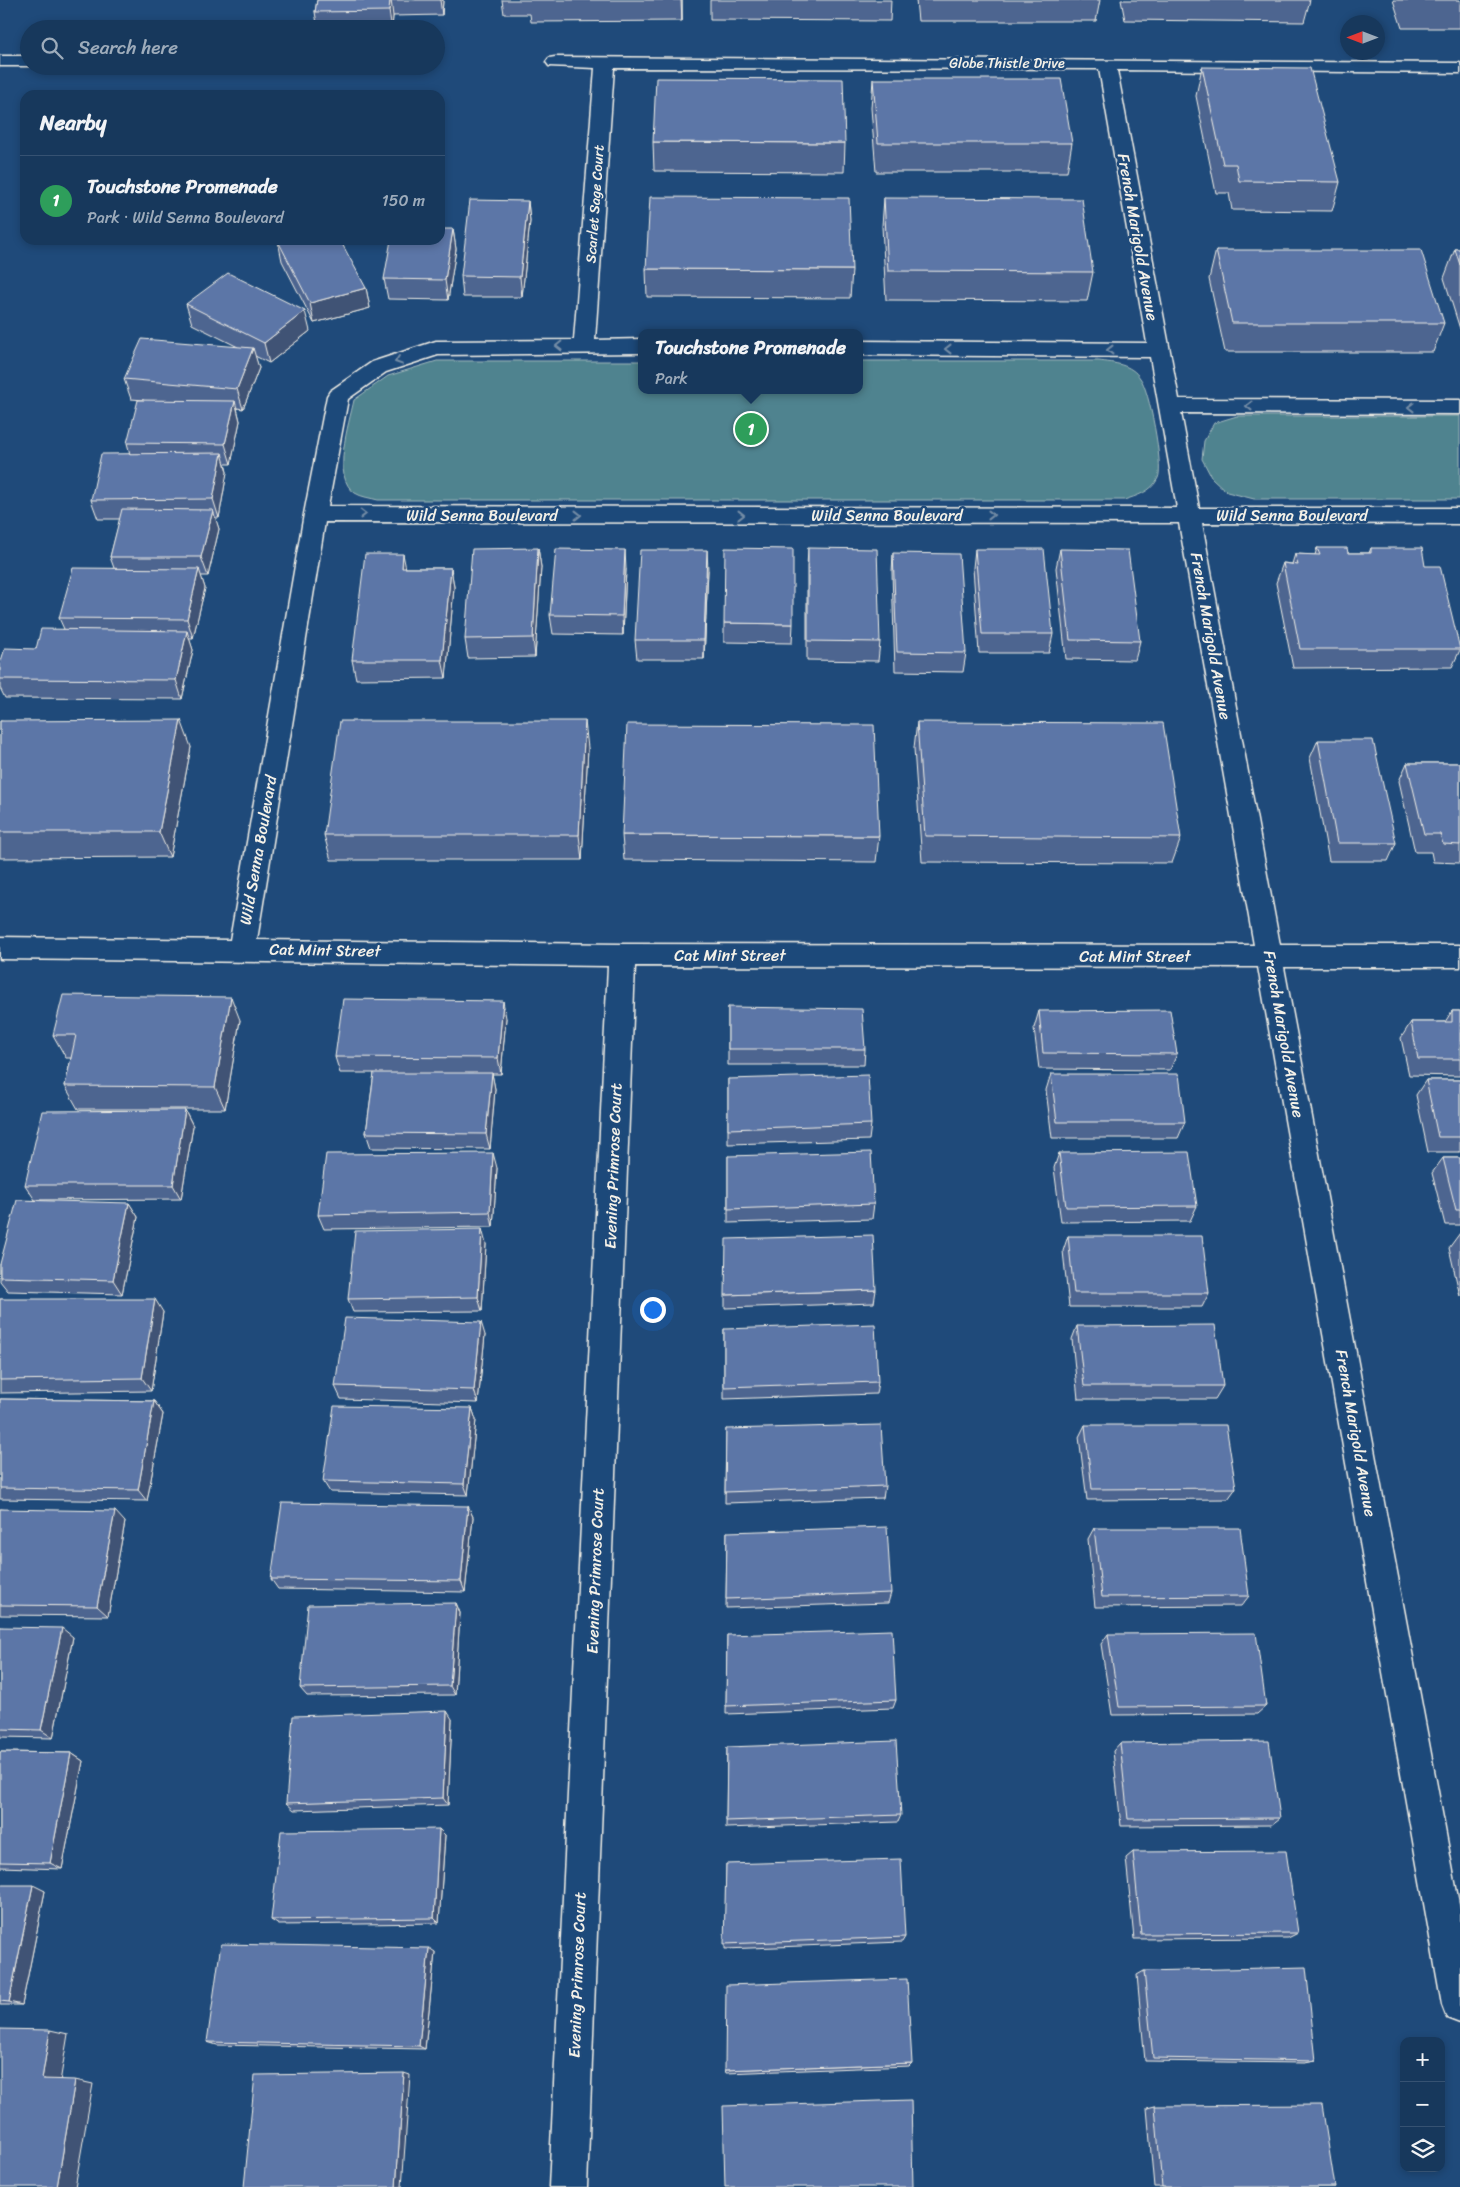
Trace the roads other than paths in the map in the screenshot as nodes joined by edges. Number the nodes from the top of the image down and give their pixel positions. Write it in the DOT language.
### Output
graph roads {
  1 [pos="0,61"];
  2 [pos="20,61"];
  3 [pos="555,62"];
  4 [pos="606,62"];
  5 [pos="1107,64"];
  6 [pos="1460,68"];
  7 [pos="584,346"];
  8 [pos="638,346"];
  9 [pos="863,348"];
  10 [pos="1159,350"];
  11 [pos="1169,406"];
  12 [pos="1460,407"];
  13 [pos="315,514"];
  14 [pos="1190,515"];
  15 [pos="1460,516"];
  16 [pos="0,948"];
  17 [pos="242,949"];
  18 [pos="622,955"];
  19 [pos="1269,956"];
  20 [pos="1460,956"];
  21 [pos="1460,2005"];
  22 [pos="568,2187"];
  1 -- 2 [label="street"];
  3 -- 4 [label="street, Globe Thistle Drive"];
  4 -- 5 [label="street, Globe Thistle Drive"];
  4 -- 7 [label="street, Scarlet Sage Court"];
  5 -- 6 [label="street, Globe Thistle Drive"];
  5 -- 10 [label="street, French Marigold Avenue"];
  7 -- 8 [label="street, Wild Senna Boulevard"];
  7 -- 13 [label="street, Wild Senna Boulevard, one-way"];
  10 -- 9 [label="street, one-way"];
  10 -- 11 [label="street, French Marigold Avenue"];
  12 -- 11 [label="street, one-way"];
  11 -- 14 [label="street, French Marigold Avenue"];
  13 -- 14 [label="street, Wild Senna Boulevard, one-way"];
  13 -- 17 [label="street, Wild Senna Boulevard"];
  14 -- 15 [label="street, Wild Senna Boulevard"];
  14 -- 19 [label="street, French Marigold Avenue"];
  16 -- 17 [label="street, Cat Mint Street"];
  17 -- 18 [label="street, Cat Mint Street"];
  18 -- 19 [label="street, Cat Mint Street"];
  18 -- 22 [label="street, Evening Primrose Court"];
  19 -- 20 [label="street, Cat Mint Street"];
  19 -- 21 [label="street, French Marigold Avenue"];
}
